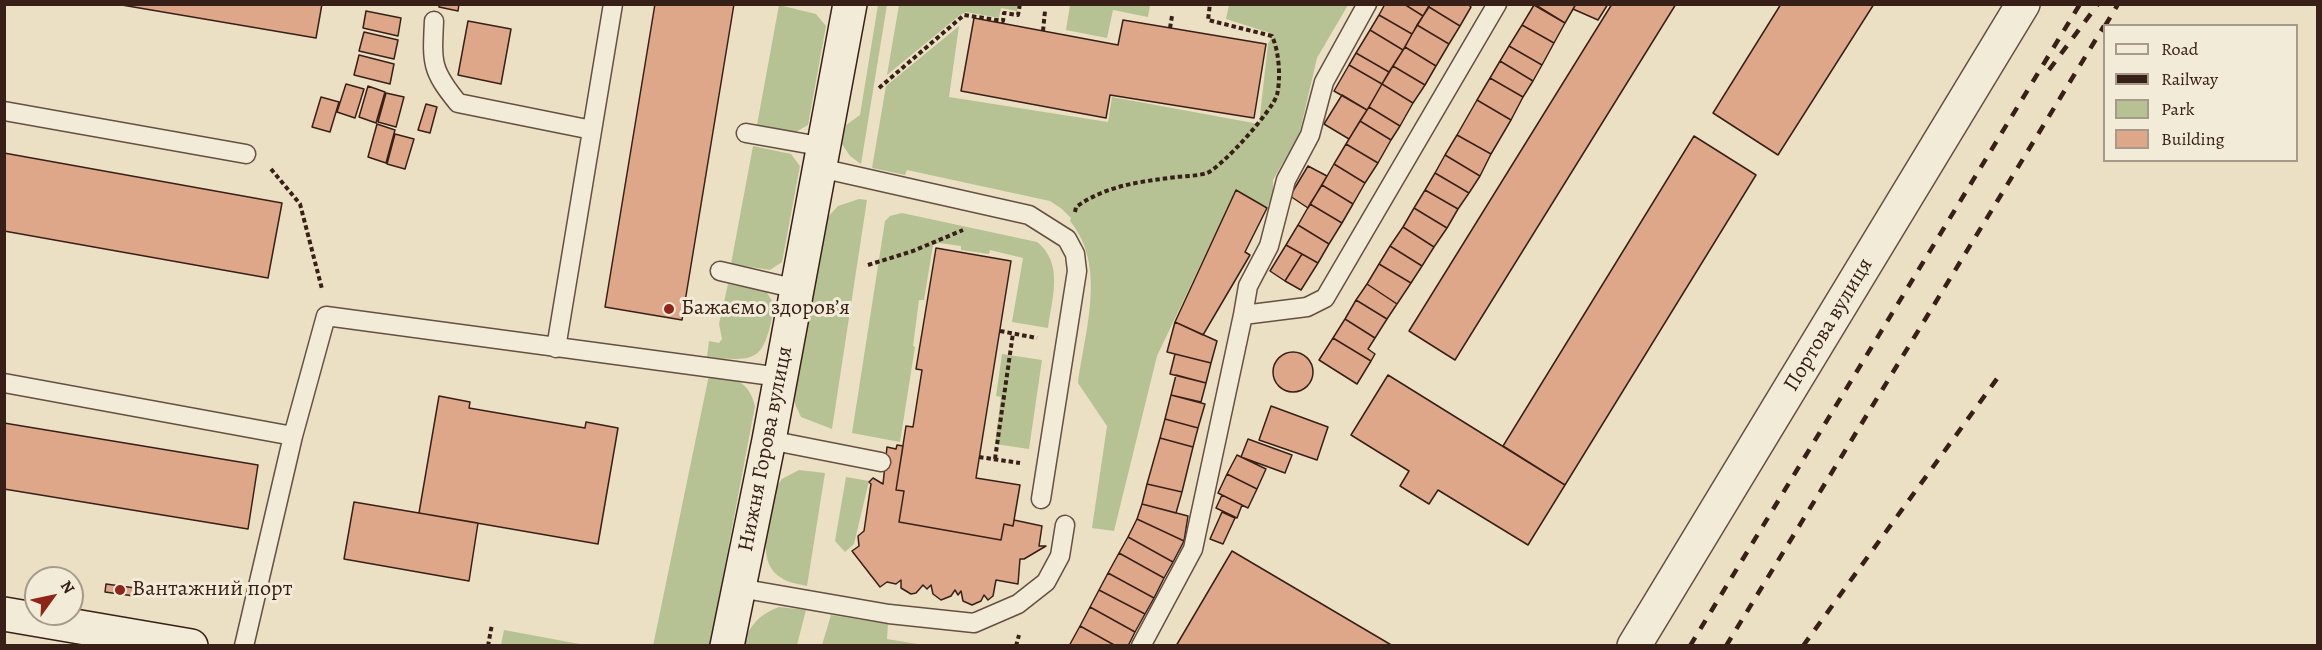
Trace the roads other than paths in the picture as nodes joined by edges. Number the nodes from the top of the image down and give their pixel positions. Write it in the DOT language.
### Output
graph roads {
  1 [pos="613,4"];
  2 [pos="1367,4"];
  3 [pos="1497,4"];
  4 [pos="2023,4"];
  5 [pos="843,6"];
  6 [pos="434,21"];
  7 [pos="4,111"];
  8 [pos="592,130"];
  9 [pos="746,133"];
  10 [pos="246,154"];
  11 [pos="823,158"];
  12 [pos="720,270"];
  13 [pos="798,289"];
  14 [pos="1243,315"];
  15 [pos="556,348"];
  16 [pos="780,377"];
  17 [pos="4,383"];
  18 [pos="293,436"];
  19 [pos="769,440"];
  20 [pos="881,462"];
  21 [pos="1041,499"];
  22 [pos="1065,525"];
  23 [pos="739,588"];
  24 [pos="4,614"];
  25 [pos="192,645"];
  26 [pos="244,645"];
  27 [pos="727,645"];
  28 [pos="1141,645"];
  29 [pos="1634,645"];
  1 -- 8 [label="lane"];
  2 -- 14 [label="lane"];
  3 -- 14 [label="lane"];
  4 -- 29 [label="street, Портова вулиця"];
  5 -- 11 [label="street, Нижня Горова вулиця"];
  6 -- 8 [label="lane"];
  7 -- 10 [label="lane"];
  8 -- 15 [label="lane"];
  9 -- 11 [label="lane"];
  11 -- 13 [label="street, Нижня Горова вулиця"];
  11 -- 21 [label="lane"];
  12 -- 13 [label="lane"];
  13 -- 16 [label="street, Нижня Горова вулиця"];
  14 -- 28 [label="lane"];
  15 -- 16 [label="lane"];
  15 -- 18 [label="lane"];
  16 -- 19 [label="street, Нижня Горова вулиця"];
  17 -- 18 [label="lane"];
  18 -- 26 [label="lane"];
  19 -- 20 [label="lane"];
  19 -- 23 [label="street, Нижня Горова вулиця"];
  22 -- 23 [label="lane"];
  23 -- 27 [label="street, Нижня Горова вулиця"];
  24 -- 25 [label="street"];
}
